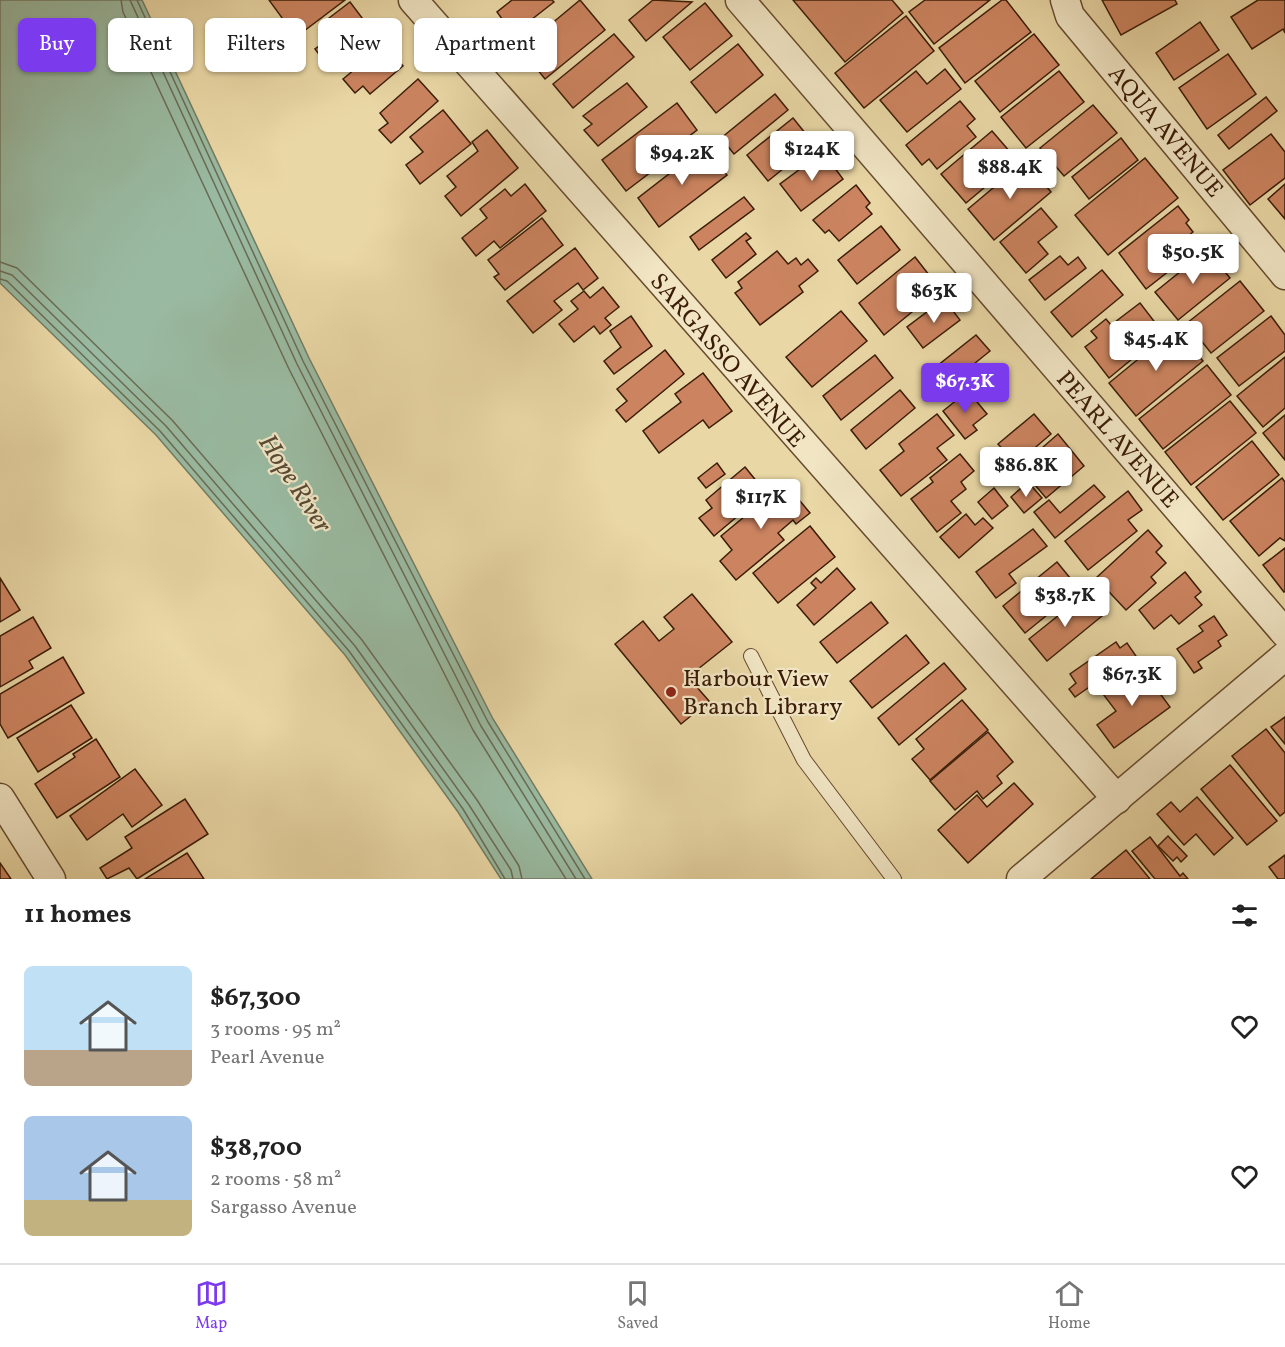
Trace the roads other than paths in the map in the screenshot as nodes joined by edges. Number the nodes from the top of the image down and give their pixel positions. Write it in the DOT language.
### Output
graph roads {
  1 [pos="413,0"];
  2 [pos="740,0"];
  3 [pos="1064,5"];
  4 [pos="1285,275"];
  5 [pos="1285,633"];
  6 [pos="751,656"];
  7 [pos="1285,656"];
  8 [pos="0,798"];
  9 [pos="1117,799"];
  10 [pos="51,879"];
  11 [pos="894,879"];
  12 [pos="1021,879"];
  1 -- 9 [label="street, SARGASSO AVENUE"];
  2 -- 5 [label="street, PEARL AVENUE"];
  3 -- 4 [label="street, AQUA AVENUE"];
  6 -- 11 [label="lane"];
  7 -- 9 [label="street"];
  8 -- 10 [label="street"];
  9 -- 12 [label="street"];
}
